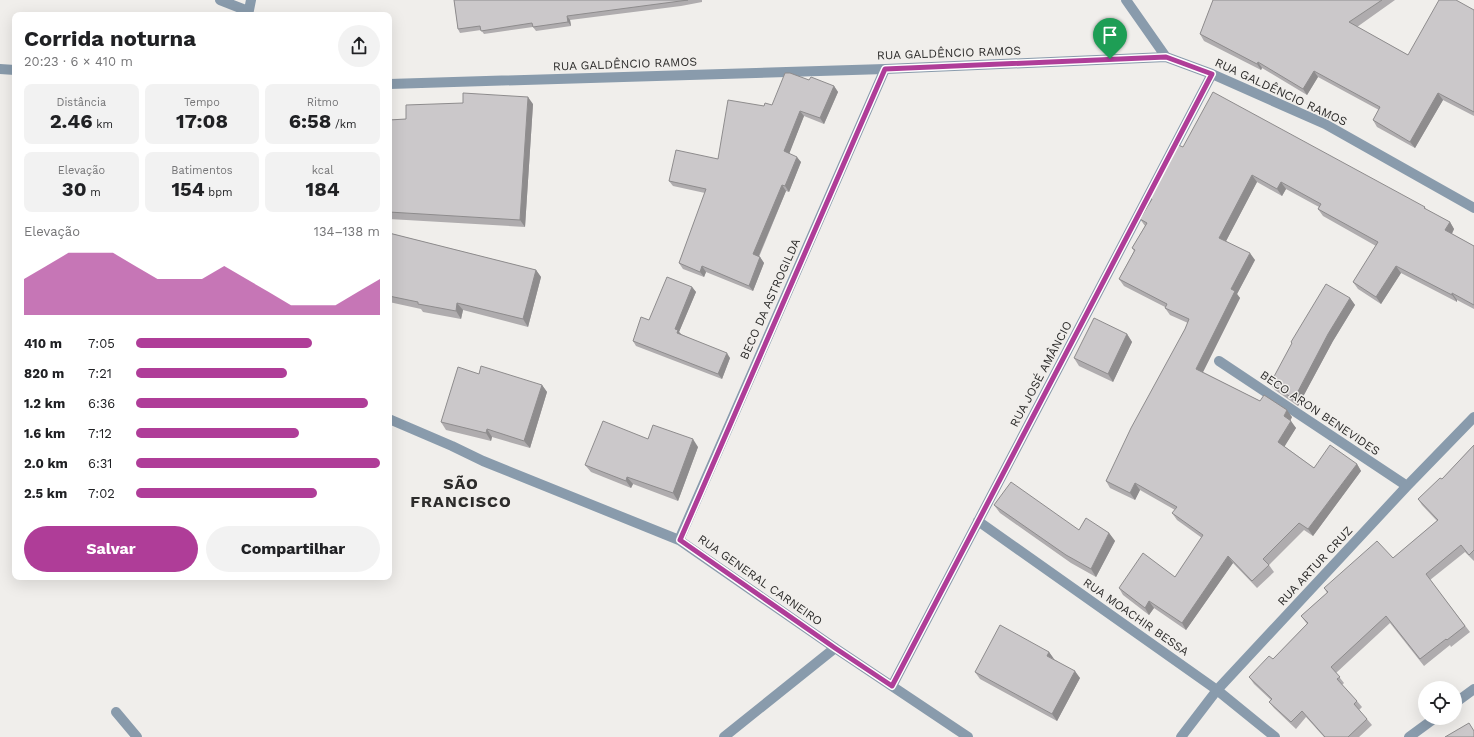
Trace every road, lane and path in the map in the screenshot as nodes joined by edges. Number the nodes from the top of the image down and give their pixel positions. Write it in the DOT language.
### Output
graph roads {
  1 [pos="220,0"];
  2 [pos="251,0"];
  3 [pos="1126,0"];
  4 [pos="246,12"];
  5 [pos="248,12"];
  6 [pos="1166,57"];
  7 [pos="0,68"];
  8 [pos="885,69"];
  9 [pos="12,70"];
  10 [pos="1212,74"];
  11 [pos="392,84"];
  12 [pos="1474,208"];
  13 [pos="1219,361"];
  14 [pos="1474,417"];
  15 [pos="392,420"];
  16 [pos="1407,486"];
  17 [pos="978,521"];
  18 [pos="680,540"];
  19 [pos="835,648"];
  20 [pos="892,686"];
  21 [pos="1474,689"];
  22 [pos="1217,690"];
  23 [pos="1462,698"];
  24 [pos="116,712"];
  25 [pos="1425,725"];
  26 [pos="137,737"];
  27 [pos="724,737"];
  28 [pos="968,737"];
  29 [pos="1181,737"];
  30 [pos="1275,737"];
  31 [pos="1409,737"];
  1 -- 4 [label="street"];
  2 -- 5 [label="street"];
  3 -- 6 [label="street"];
  6 -- 8 [label="street, RUA GALDÊNCIO RAMOS"];
  6 -- 10 [label="street, RUA GALDÊNCIO RAMOS"];
  7 -- 9 [label="street"];
  8 -- 11 [label="street, RUA GALDÊNCIO RAMOS"];
  8 -- 18 [label="street, BECO DA ASTROGILDA"];
  10 -- 12 [label="street, RUA GALDÊNCIO RAMOS"];
  10 -- 17 [label="street, RUA JOSÉ AMÂNCIO"];
  13 -- 16 [label="street, BECO ARON BENEVIDES"];
  14 -- 16 [label="street, RUA ARTUR CRUZ"];
  15 -- 18 [label="street, RUA GENERAL CARNEIRO"];
  16 -- 22 [label="street, RUA ARTUR CRUZ"];
  17 -- 20 [label="street, RUA JOSÉ AMÂNCIO"];
  17 -- 22 [label="street, RUA MOACHIR BESSA"];
  18 -- 19 [label="street, RUA GENERAL CARNEIRO"];
  19 -- 20 [label="street, RUA GENERAL CARNEIRO"];
  19 -- 27 [label="street"];
  20 -- 28 [label="street, RUA GENERAL CARNEIRO"];
  21 -- 23 [label="street"];
  22 -- 29 [label="street, RUA ARTUR CRUZ"];
  22 -- 30 [label="street, RUA MOACHIR BESSA"];
  24 -- 26 [label="street"];
  25 -- 31 [label="street"];
}
